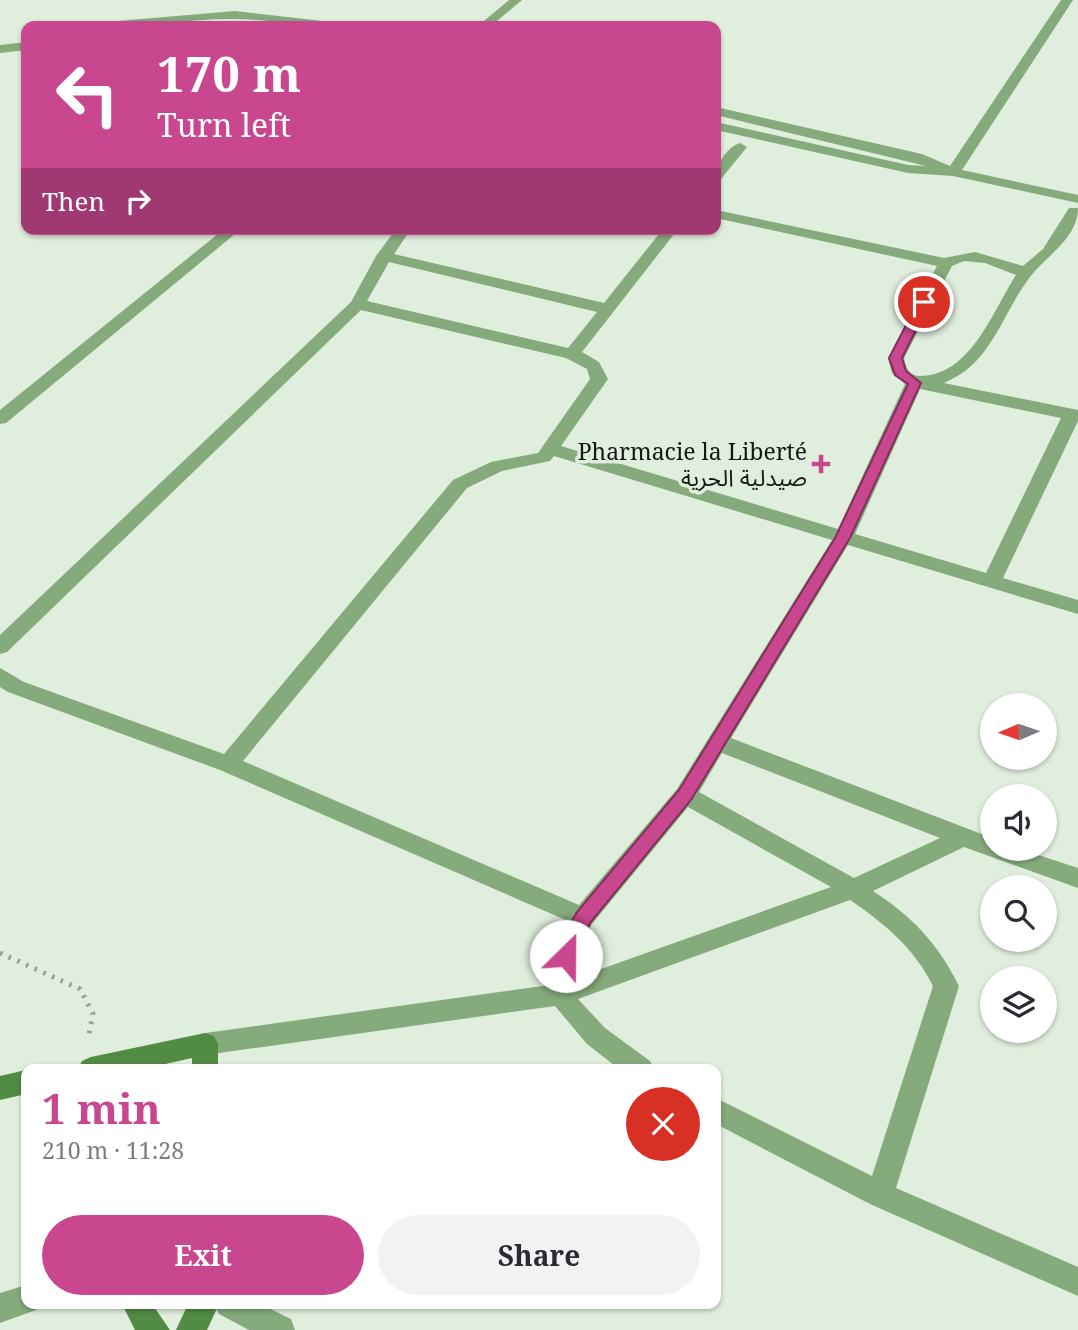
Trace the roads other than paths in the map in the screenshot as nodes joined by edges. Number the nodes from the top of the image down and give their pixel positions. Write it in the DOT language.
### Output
graph roads {
  1 [pos="516,0"];
  2 [pos="1068,0"];
  3 [pos="165,21"];
  4 [pos="287,21"];
  5 [pos="490,21"];
  6 [pos="21,35"];
  7 [pos="0,37"];
  8 [pos="21,47"];
  9 [pos="0,49"];
  10 [pos="721,112"];
  11 [pos="721,126"];
  12 [pos="740,147"];
  13 [pos="721,170"];
  14 [pos="953,172"];
  15 [pos="1076,205"];
  16 [pos="721,216"];
  17 [pos="227,235"];
  18 [pos="399,235"];
  19 [pos="666,235"];
  20 [pos="383,256"];
  21 [pos="946,262"];
  22 [pos="1025,273"];
  23 [pos="359,304"];
  24 [pos="607,309"];
  25 [pos="572,354"];
  26 [pos="915,382"];
  27 [pos="1075,415"];
  28 [pos="0,419"];
  29 [pos="551,449"];
  30 [pos="843,538"];
  31 [pos="991,582"];
  32 [pos="1078,607"];
  33 [pos="0,648"];
  34 [pos="0,676"];
  35 [pos="717,743"];
  36 [pos="228,764"];
  37 [pos="685,795"];
  38 [pos="963,837"];
  39 [pos="980,844"];
  40 [pos="1028,861"];
  41 [pos="1078,878"];
  42 [pos="855,889"];
  43 [pos="583,917"];
  44 [pos="561,994"];
  45 [pos="205,1056"];
  46 [pos="89,1057"];
  47 [pos="130,1064"];
  48 [pos="144,1064"];
  49 [pos="633,1064"];
  50 [pos="21,1083"];
  51 [pos="0,1088"];
  52 [pos="721,1113"];
  53 [pos="880,1195"];
  54 [pos="1078,1282"];
  55 [pos="21,1302"];
  56 [pos="0,1308"];
  57 [pos="138,1309"];
  58 [pos="202,1309"];
  59 [pos="239,1309"];
  60 [pos="155,1330"];
  61 [pos="191,1330"];
  62 [pos="280,1330"];
  1 -- 5 [label="street"];
  2 -- 14 [label="street"];
  3 -- 4 [label="street"];
  6 -- 7 [label="street"];
  8 -- 9 [label="street"];
  10 -- 14 [label="street"];
  11 -- 14 [label="street"];
  12 -- 13 [label="street"];
  14 -- 15 [label="street"];
  15 -- 22 [label="street"];
  16 -- 21 [label="street"];
  17 -- 28 [label="street"];
  18 -- 20 [label="street"];
  19 -- 24 [label="street"];
  20 -- 23 [label="street"];
  20 -- 24 [label="street"];
  21 -- 22 [label="street"];
  21 -- 26 [label="street"];
  22 -- 26 [label="street"];
  23 -- 25 [label="street"];
  23 -- 33 [label="street"];
  24 -- 25 [label="street"];
  25 -- 29 [label="street"];
  26 -- 27 [label="street"];
  26 -- 30 [label="street"];
  27 -- 31 [label="street"];
  29 -- 30 [label="street"];
  29 -- 36 [label="street"];
  30 -- 31 [label="street"];
  30 -- 35 [label="street"];
  31 -- 32 [label="street"];
  34 -- 36 [label="street"];
  35 -- 37 [label="street"];
  35 -- 38 [label="street"];
  36 -- 43 [label="street"];
  37 -- 42 [label="street"];
  37 -- 43 [label="street"];
  38 -- 39 [label="street"];
  38 -- 42 [label="street"];
  40 -- 41 [label="street"];
  42 -- 44 [label="street"];
  42 -- 53 [label="street"];
  43 -- 44 [label="street"];
  44 -- 45 [label="street"];
  44 -- 49 [label="street"];
  45 -- 48 [label="street"];
  46 -- 47 [label="street"];
  50 -- 51 [label="street"];
  52 -- 53 [label="street"];
  53 -- 54 [label="street"];
  55 -- 56 [label="street"];
  57 -- 60 [label="street"];
  58 -- 61 [label="street"];
  59 -- 62 [label="street"];
}
